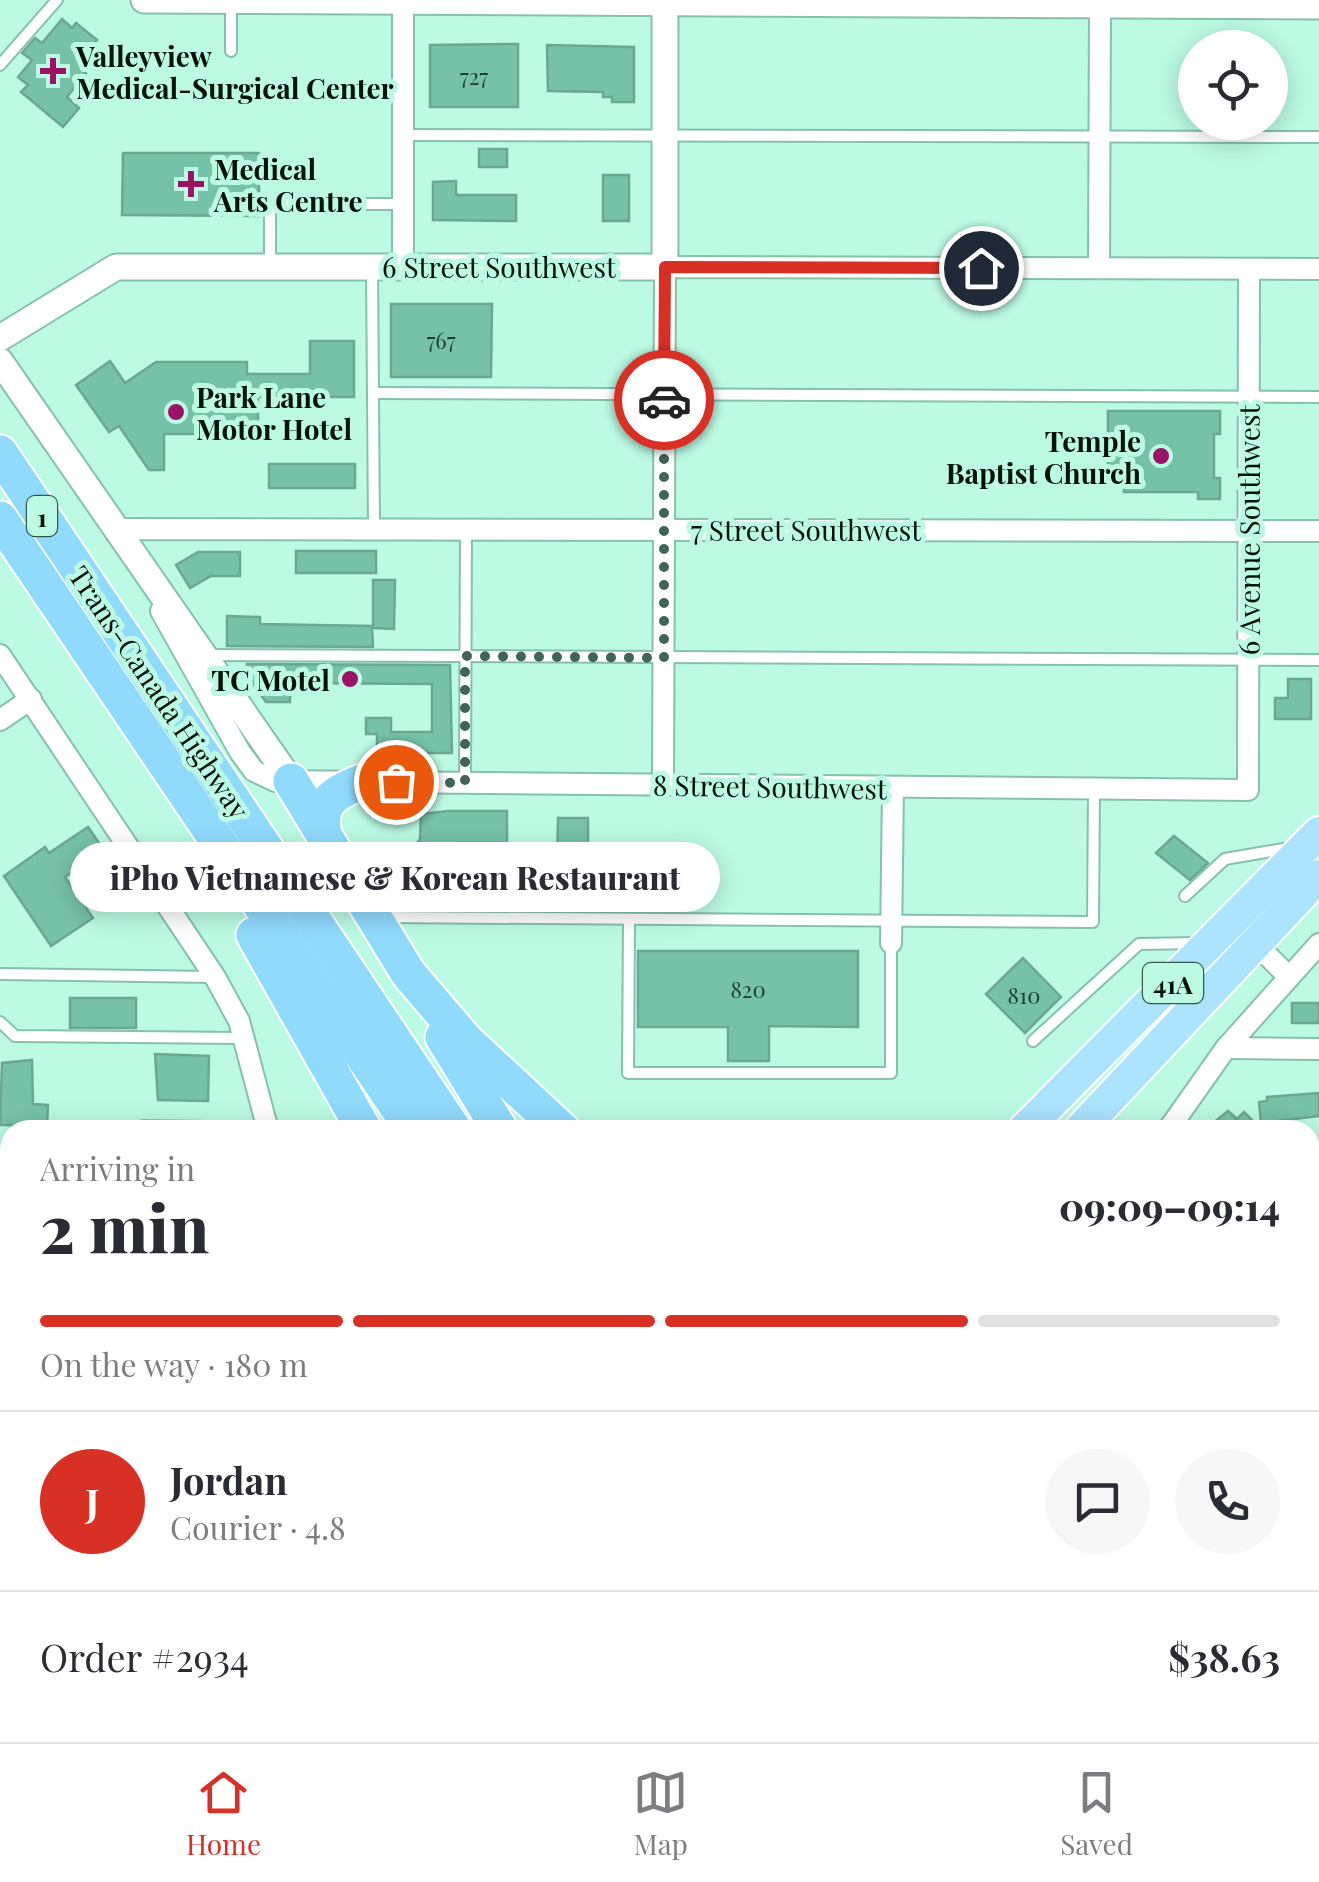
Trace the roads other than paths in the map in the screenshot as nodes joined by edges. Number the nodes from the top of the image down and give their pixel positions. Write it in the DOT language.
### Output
graph roads {
  1 [pos="56,0"];
  2 [pos="144,0"];
  3 [pos="1100,2"];
  4 [pos="388,3"];
  5 [pos="882,3"];
  6 [pos="232,4"];
  7 [pos="666,6"];
  8 [pos="1319,6"];
  9 [pos="232,51"];
  10 [pos="0,65"];
  11 [pos="403,135"];
  12 [pos="1100,135"];
  13 [pos="665,136"];
  14 [pos="1319,137"];
  15 [pos="403,204"];
  16 [pos="270,265"];
  17 [pos="372,265"];
  18 [pos="403,266"];
  19 [pos="665,267"];
  20 [pos="1099,268"];
  21 [pos="1249,269"];
  22 [pos="1319,269"];
  23 [pos="0,338"];
  24 [pos="0,361"];
  25 [pos="373,394"];
  26 [pos="664,394"];
  27 [pos="1248,397"];
  28 [pos="1319,397"];
  29 [pos="0,454"];
  30 [pos="0,519"];
  31 [pos="374,526"];
  32 [pos="466,527"];
  33 [pos="114,528"];
  34 [pos="664,528"];
  35 [pos="1248,532"];
  36 [pos="1319,532"];
  37 [pos="204,655"];
  38 [pos="0,656"];
  39 [pos="465,656"];
  40 [pos="664,658"];
  41 [pos="1248,660"];
  42 [pos="1319,660"];
  43 [pos="106,678"];
  44 [pos="31,699"];
  45 [pos="0,720"];
  46 [pos="291,781"];
  47 [pos="362,782"];
  48 [pos="465,783"];
  49 [pos="664,784"];
  50 [pos="892,787"];
  51 [pos="1094,789"];
  52 [pos="1248,790"];
  53 [pos="324,836"];
  54 [pos="1313,839"];
  55 [pos="1319,876"];
  56 [pos="1185,896"];
  57 [pos="373,916"];
  58 [pos="628,918"];
  59 [pos="892,920"];
  60 [pos="1213,942"];
  61 [pos="892,943"];
  62 [pos="1258,944"];
  63 [pos="1319,944"];
  64 [pos="408,973"];
  65 [pos="0,974"];
  66 [pos="215,977"];
  67 [pos="1289,977"];
  68 [pos="0,1022"];
  69 [pos="0,1032"];
  70 [pos="16,1036"];
  71 [pos="244,1038"];
  72 [pos="1033,1041"];
  73 [pos="1226,1048"];
  74 [pos="1319,1048"];
  75 [pos="265,1120"];
  76 [pos="358,1120"];
  77 [pos="406,1120"];
  78 [pos="447,1120"];
  79 [pos="494,1120"];
  80 [pos="551,1120"];
  81 [pos="1034,1120"];
  82 [pos="1090,1120"];
  83 [pos="1175,1120"];
  1 -- 10 [label="lane"];
  2 -- 6 [label="street"];
  3 -- 5 [label="street"];
  3 -- 8 [label="street"];
  3 -- 12 [label="street"];
  4 -- 6 [label="street"];
  4 -- 7 [label="street"];
  4 -- 11 [label="street"];
  5 -- 7 [label="street"];
  6 -- 9 [label="lane"];
  7 -- 13 [label="street"];
  11 -- 13 [label="lane"];
  11 -- 15 [label="street"];
  12 -- 13 [label="lane"];
  12 -- 14 [label="lane"];
  12 -- 20 [label="street"];
  13 -- 19 [label="street"];
  15 -- 16 [label="lane"];
  15 -- 18 [label="street"];
  16 -- 17 [label="street, 6 Street Southwest"];
  16 -- 23 [label="street, 6 Street Southwest"];
  17 -- 18 [label="street, 6 Street Southwest"];
  17 -- 25 [label="lane"];
  18 -- 19 [label="street, 6 Street Southwest"];
  19 -- 20 [label="street, 6 Street Southwest"];
  19 -- 26 [label="street"];
  20 -- 21 [label="street, 6 Street Southwest"];
  21 -- 22 [label="street, 6 Street Southwest"];
  21 -- 27 [label="street, 6 Avenue Southwest"];
  24 -- 33 [label="street"];
  25 -- 26 [label="lane"];
  25 -- 31 [label="lane"];
  26 -- 27 [label="lane"];
  26 -- 34 [label="street"];
  27 -- 28 [label="lane"];
  27 -- 35 [label="street, 6 Avenue Southwest"];
  29 -- 78 [label="highway, Trans-Canada Highway / 1"];
  30 -- 43 [label="highway, Trans-Canada Highway / 1"];
  31 -- 32 [label="street, 7 Street Southwest"];
  31 -- 33 [label="street, 7 Street Southwest"];
  32 -- 34 [label="street, 7 Street Southwest"];
  32 -- 39 [label="lane"];
  33 -- 37 [label="street"];
  33 -- 46 [label="street"];
  34 -- 35 [label="street, 7 Street Southwest"];
  34 -- 40 [label="street"];
  35 -- 36 [label="street, 7 Street Southwest"];
  35 -- 41 [label="street, 6 Avenue Southwest"];
  37 -- 39 [label="lane"];
  37 -- 46 [label="street"];
  38 -- 44 [label="street"];
  39 -- 40 [label="lane"];
  39 -- 48 [label="lane"];
  40 -- 41 [label="lane"];
  40 -- 49 [label="street"];
  41 -- 42 [label="lane"];
  41 -- 52 [label="street, 6 Avenue Southwest"];
  43 -- 76 [label="highway"];
  43 -- 77 [label="highway, Trans-Canada Highway / 1"];
  44 -- 45 [label="street"];
  44 -- 66 [label="street"];
  46 -- 47 [label="street, 8 Street Southwest"];
  46 -- 53 [label="highway"];
  47 -- 48 [label="street, 8 Street Southwest"];
  47 -- 53 [label="highway"];
  48 -- 49 [label="street, 8 Street Southwest"];
  49 -- 50 [label="street, 8 Street Southwest"];
  50 -- 51 [label="street, 8 Street Southwest"];
  50 -- 59 [label="street"];
  51 -- 52 [label="street, 8 Street Southwest"];
  51 -- 59 [label="lane"];
  53 -- 57 [label="highway"];
  54 -- 56 [label="lane"];
  54 -- 60 [label="main road, 41A"];
  55 -- 62 [label="main road, 41A"];
  57 -- 58 [label="lane"];
  57 -- 64 [label="highway"];
  58 -- 59 [label="lane"];
  58 -- 61 [label="lane"];
  59 -- 61 [label="street"];
  60 -- 72 [label="lane"];
  60 -- 81 [label="main road, 41A"];
  62 -- 67 [label="street"];
  62 -- 82 [label="main road, 41A"];
  63 -- 67 [label="street"];
  64 -- 79 [label="highway"];
  64 -- 80 [label="highway"];
  65 -- 66 [label="lane"];
  66 -- 71 [label="street"];
  67 -- 73 [label="street"];
  68 -- 70 [label="lane"];
  69 -- 70 [label="lane"];
  70 -- 71 [label="lane"];
  71 -- 75 [label="street"];
  73 -- 74 [label="street"];
  73 -- 83 [label="street"];
}
